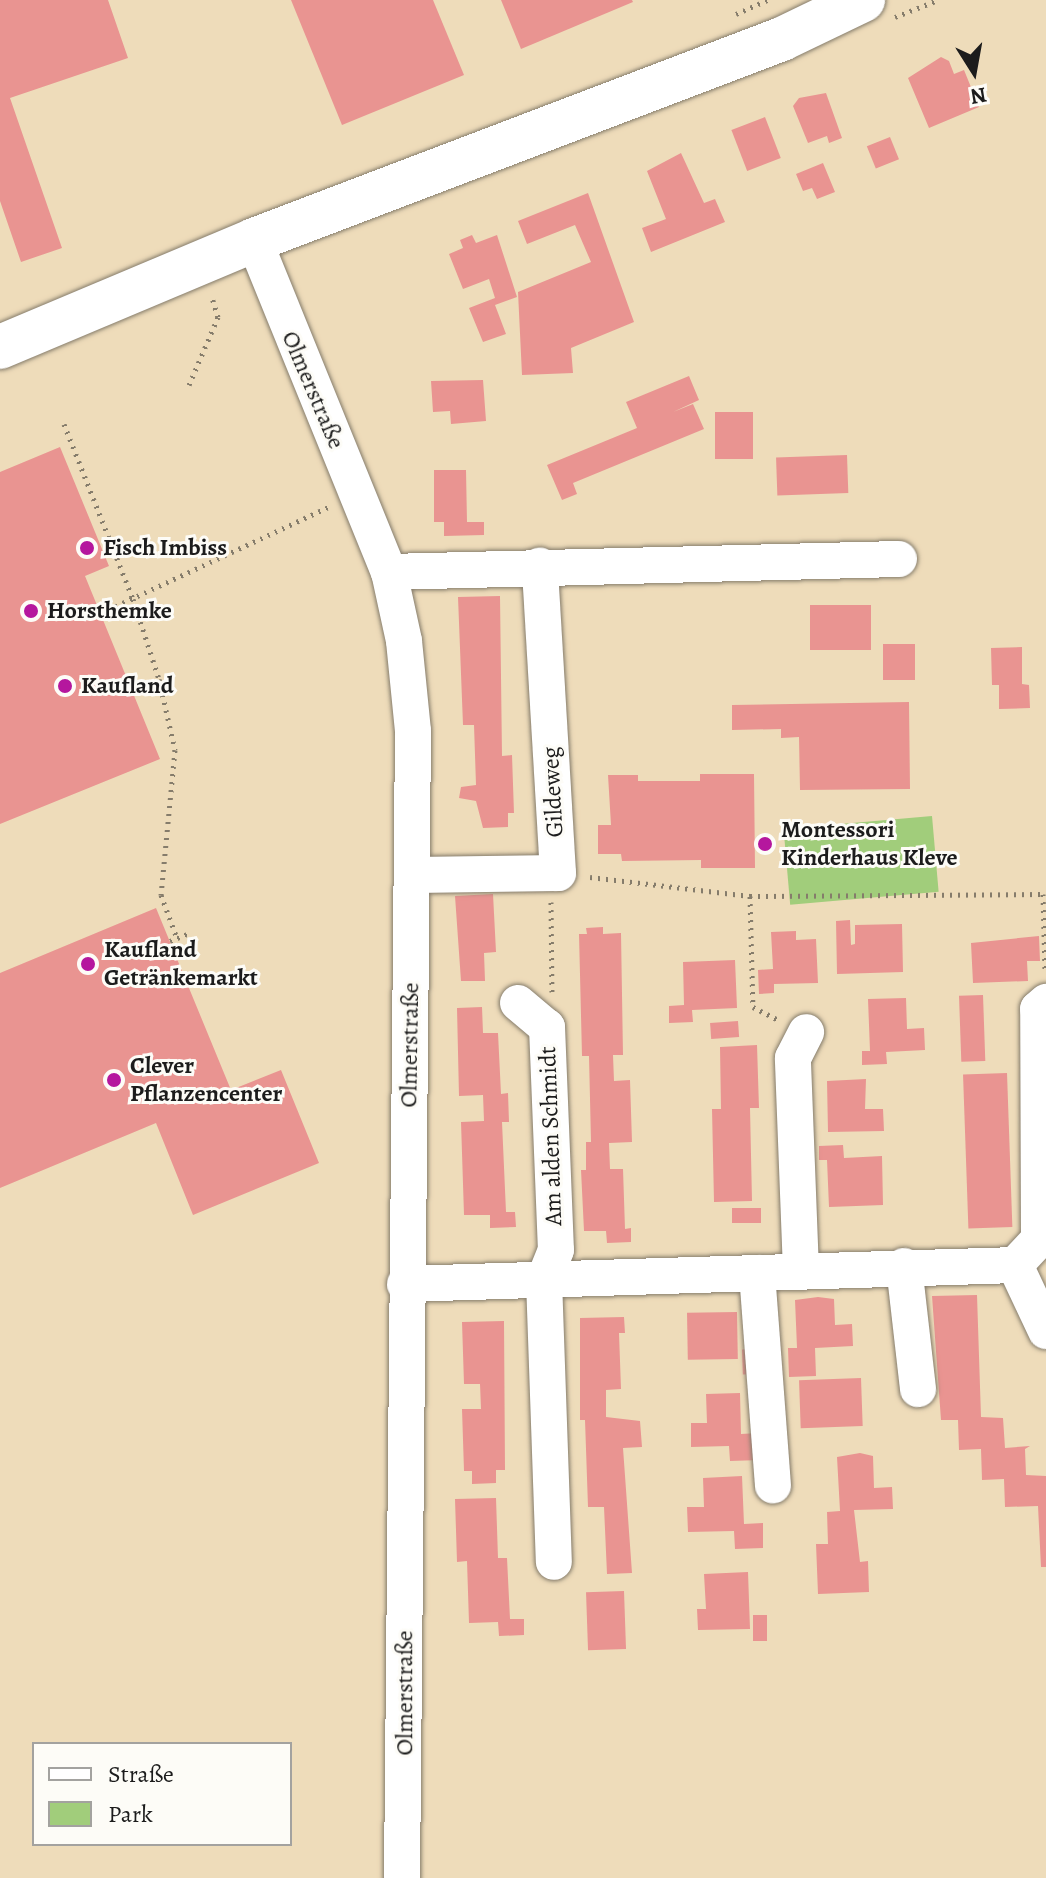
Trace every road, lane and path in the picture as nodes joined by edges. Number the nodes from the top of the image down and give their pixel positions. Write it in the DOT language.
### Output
graph roads {
  1 [pos="863,0"];
  2 [pos="254,240"];
  3 [pos="211,293"];
  4 [pos="0,347"];
  5 [pos="189,385"];
  6 [pos="64,424"];
  7 [pos="356,494"];
  8 [pos="899,559"];
  9 [pos="540,566"];
  10 [pos="389,572"];
  11 [pos="133,599"];
  12 [pos="101,613"];
  13 [pos="558,873"];
  14 [pos="414,875"];
  15 [pos="750,896"];
  16 [pos="190,933"];
  17 [pos="177,938"];
  18 [pos="170,941"];
  19 [pos="1046,1002"];
  20 [pos="518,1003"];
  21 [pos="547,1027"];
  22 [pos="805,1033"];
  23 [pos="1042,1197"];
  24 [pos="1015,1265"];
  25 [pos="904,1266"];
  26 [pos="801,1271"];
  27 [pos="757,1273"];
  28 [pos="544,1280"];
  29 [pos="405,1284"];
  30 [pos="1046,1331"];
  31 [pos="918,1389"];
  32 [pos="773,1485"];
  33 [pos="554,1562"];
  34 [pos="402,1878"];
  1 -- 2 [label="main road"];
  2 -- 4 [label="main road"];
  2 -- 7 [label="street, Olmerstraße"];
  3 -- 5 [label="path"];
  6 -- 11 [label="path"];
  7 -- 10 [label="street, Olmerstraße"];
  7 -- 11 [label="path"];
  8 -- 9 [label="street"];
  9 -- 10 [label="street"];
  9 -- 13 [label="street, Gildeweg"];
  10 -- 14 [label="street, Olmerstraße"];
  11 -- 12 [label="path"];
  11 -- 17 [label="path"];
  13 -- 14 [label="street, Gildeweg"];
  13 -- 15 [label="path"];
  13 -- 21 [label="path"];
  14 -- 29 [label="street, Olmerstraße"];
  15 -- 19 [label="path"];
  15 -- 22 [label="path"];
  16 -- 17 [label="path"];
  17 -- 18 [label="path"];
  19 -- 23 [label="street"];
  20 -- 21 [label="street, Am alden Schmidt"];
  21 -- 28 [label="street, Am alden Schmidt"];
  22 -- 26 [label="street"];
  23 -- 24 [label="street"];
  24 -- 25 [label="street"];
  24 -- 30 [label="street"];
  25 -- 26 [label="street"];
  25 -- 31 [label="street"];
  26 -- 27 [label="street"];
  27 -- 28 [label="street"];
  27 -- 32 [label="street"];
  28 -- 29 [label="street"];
  28 -- 33 [label="street, Am alden Schmidt"];
  29 -- 34 [label="street, Olmerstraße"];
}
